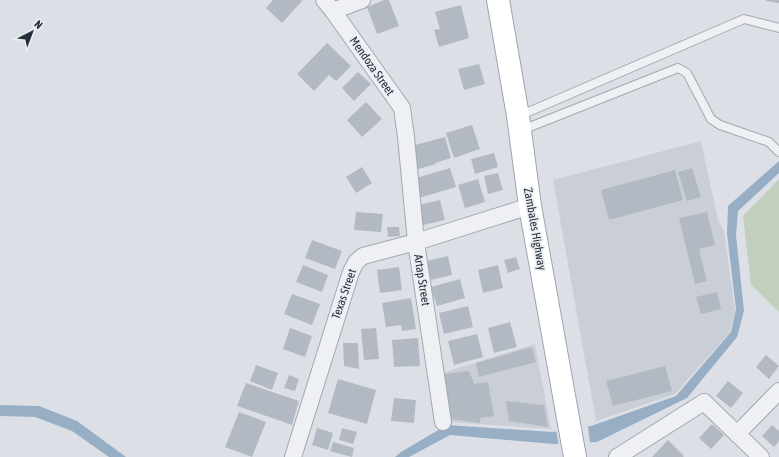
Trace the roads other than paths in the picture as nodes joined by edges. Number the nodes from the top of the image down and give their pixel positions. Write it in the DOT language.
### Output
graph roads {
  1 [pos="361,0"];
  2 [pos="498,0"];
  3 [pos="328,5"];
  4 [pos="779,28"];
  5 [pos="519,124"];
  6 [pos="406,137"];
  7 [pos="779,152"];
  8 [pos="530,206"];
  9 [pos="416,242"];
  10 [pos="779,391"];
  11 [pos="443,422"];
  12 [pos="737,434"];
  13 [pos="574,445"];
  14 [pos="293,457"];
  15 [pos="616,457"];
  16 [pos="761,457"];
  1 -- 3 [label="street"];
  2 -- 5 [label="main road, Zambales Highway"];
  3 -- 6 [label="street, Mendoza Street"];
  4 -- 5 [label="lane"];
  5 -- 7 [label="lane"];
  5 -- 8 [label="main road, Zambales Highway"];
  6 -- 9 [label="street, Artap Street"];
  8 -- 9 [label="street, Texas Street"];
  8 -- 13 [label="main road, Zambales Highway"];
  9 -- 11 [label="street, Artap Street"];
  9 -- 14 [label="street, Texas Street"];
  10 -- 12 [label="street"];
  12 -- 15 [label="street"];
  12 -- 16 [label="street"];
}
